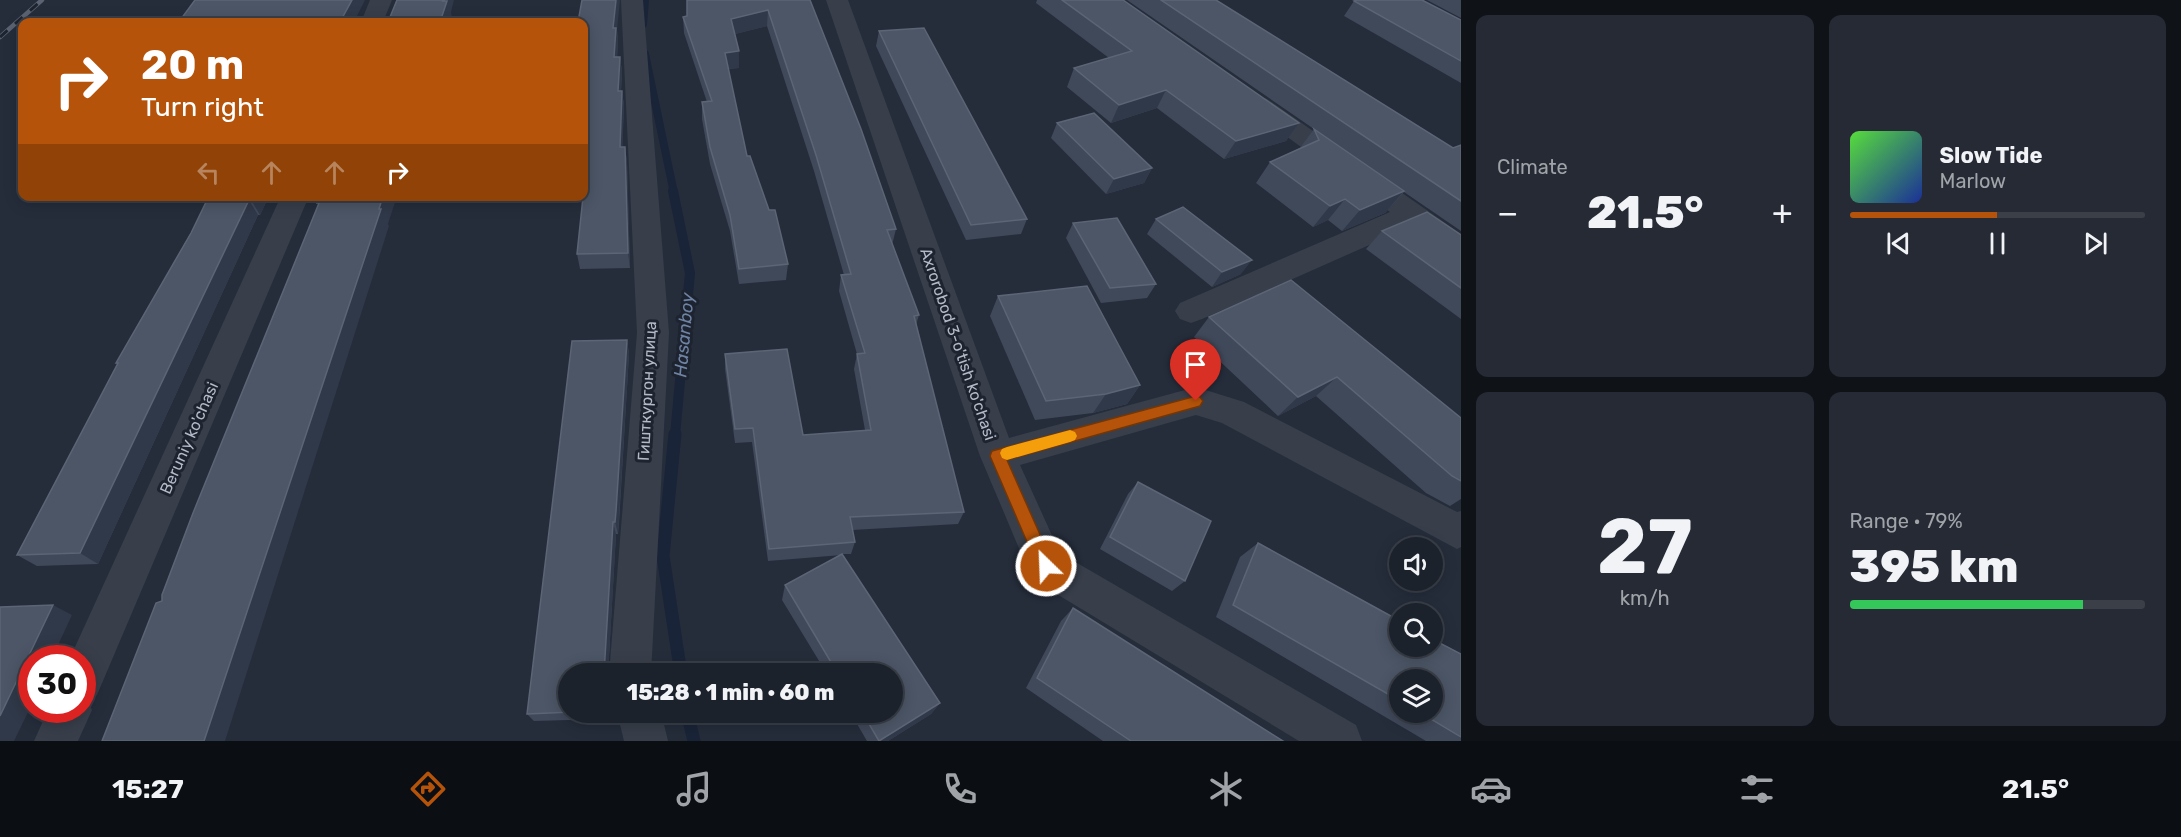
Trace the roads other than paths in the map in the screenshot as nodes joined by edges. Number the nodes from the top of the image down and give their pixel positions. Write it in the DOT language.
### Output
graph roads {
  1 [pos="381,0"];
  2 [pos="632,0"];
  3 [pos="837,0"];
  4 [pos="374,18"];
  5 [pos="1238,90"];
  6 [pos="293,201"];
  7 [pos="1413,214"];
  8 [pos="1461,249"];
  9 [pos="1191,311"];
  10 [pos="998,456"];
  11 [pos="1461,528"];
  12 [pos="96,648"];
  13 [pos="631,663"];
  14 [pos="64,723"];
  15 [pos="642,723"];
  16 [pos="56,741"];
  17 [pos="646,741"];
  18 [pos="1340,741"];
  1 -- 4 [label="street"];
  2 -- 13 [label="street, Гишткургон улица"];
  3 -- 10 [label="street, Axrorobod 3-o'tish ko'chasi"];
  5 -- 7 [label="street"];
  6 -- 12 [label="street, Beruniy ko'chasi"];
  7 -- 8 [label="street"];
  7 -- 9 [label="street"];
  10 -- 11 [label="street"];
  10 -- 18 [label="street, Axrorobod 3-o'tish ko'chasi"];
  14 -- 16 [label="street"];
  15 -- 17 [label="street"];
}
